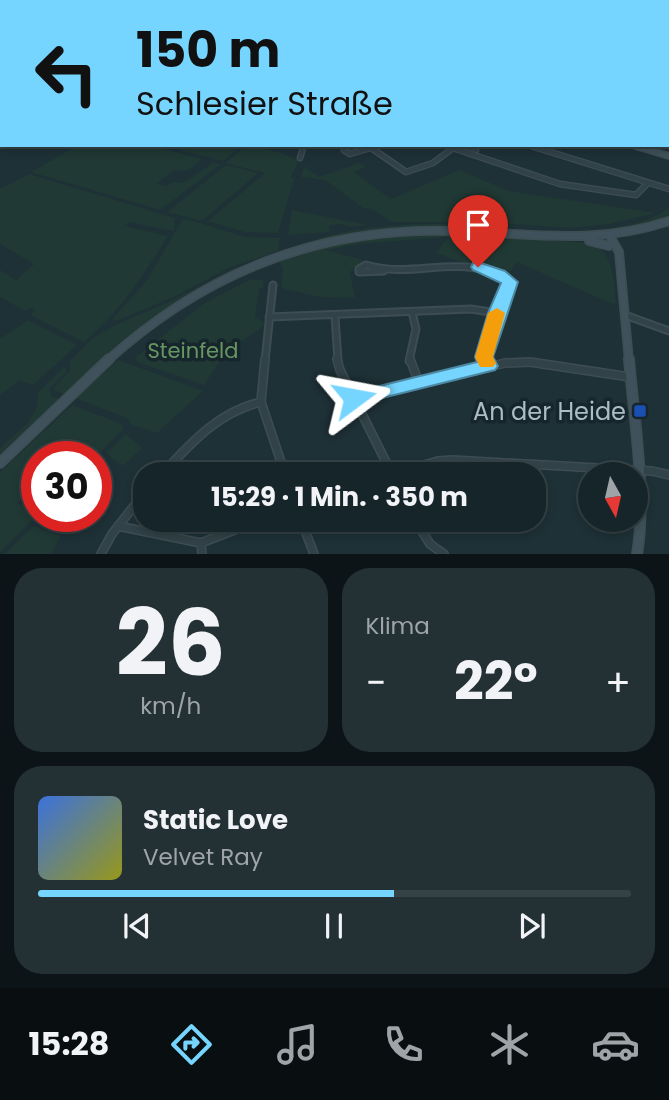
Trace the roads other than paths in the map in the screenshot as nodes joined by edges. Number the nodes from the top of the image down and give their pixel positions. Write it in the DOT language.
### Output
graph roads {
  1 [pos="303,147"];
  2 [pos="366,147"];
  3 [pos="369,147"];
  4 [pos="456,147"];
  5 [pos="459,147"];
  6 [pos="479,147"];
  7 [pos="534,147"];
  8 [pos="639,147"];
  9 [pos="344,150"];
  10 [pos="474,153"];
  11 [pos="669,156"];
  12 [pos="300,158"];
  13 [pos="648,183"];
  14 [pos="669,189"];
  15 [pos="669,221"];
  16 [pos="610,236"];
  17 [pos="578,238"];
  18 [pos="609,246"];
  19 [pos="618,257"];
  20 [pos="384,271"];
  21 [pos="273,285"];
  22 [pos="412,312"];
  23 [pos="497,313"];
  24 [pos="625,315"];
  25 [pos="335,316"];
  26 [pos="269,317"];
  27 [pos="669,331"];
  28 [pos="488,366"];
  29 [pos="630,377"];
  30 [pos="419,383"];
  31 [pos="354,398"];
  32 [pos="261,402"];
  33 [pos="175,462"];
  34 [pos="281,462"];
  35 [pos="386,462"];
  36 [pos="434,462"];
  37 [pos="487,462"];
  38 [pos="637,462"];
  39 [pos="0,463"];
  40 [pos="546,466"];
  41 [pos="578,467"];
  42 [pos="648,472"];
  43 [pos="669,475"];
  44 [pos="133,507"];
  45 [pos="118,526"];
  46 [pos="229,532"];
  47 [pos="306,532"];
  48 [pos="422,532"];
  49 [pos="640,532"];
  50 [pos="201,543"];
  51 [pos="101,554"];
  52 [pos="202,554"];
  53 [pos="314,554"];
  54 [pos="444,554"];
  55 [pos="637,554"];
  1 -- 12 [label="street"];
  2 -- 9 [label="street"];
  3 -- 4 [label="street"];
  5 -- 10 [label="street"];
  6 -- 10 [label="street"];
  7 -- 13 [label="street"];
  8 -- 11 [label="main road"];
  10 -- 13 [label="street"];
  13 -- 14 [label="street"];
  15 -- 16 [label="main road"];
  16 -- 17 [label="main road"];
  16 -- 18 [label="main road"];
  16 -- 19 [label="main road"];
  17 -- 18 [label="main road"];
  17 -- 39 [label="main road"];
  18 -- 19 [label="main road"];
  19 -- 24 [label="main road"];
  20 -- 23 [label="street"];
  21 -- 26 [label="street"];
  22 -- 23 [label="street"];
  22 -- 25 [label="street"];
  22 -- 30 [label="street"];
  23 -- 28 [label="street"];
  24 -- 27 [label="street"];
  24 -- 29 [label="main road"];
  25 -- 26 [label="street"];
  25 -- 31 [label="street"];
  26 -- 32 [label="street"];
  28 -- 29 [label="street"];
  28 -- 30 [label="street"];
  29 -- 38 [label="main road"];
  30 -- 31 [label="street"];
  31 -- 35 [label="street"];
  32 -- 33 [label="street"];
  32 -- 34 [label="street"];
  36 -- 37 [label="street"];
  40 -- 41 [label="street"];
  42 -- 43 [label="street"];
  44 -- 45 [label="street"];
  45 -- 50 [label="street"];
  45 -- 51 [label="street"];
  46 -- 50 [label="street"];
  47 -- 53 [label="street"];
  48 -- 54 [label="street"];
  49 -- 55 [label="main road"];
  50 -- 52 [label="street"];
}
